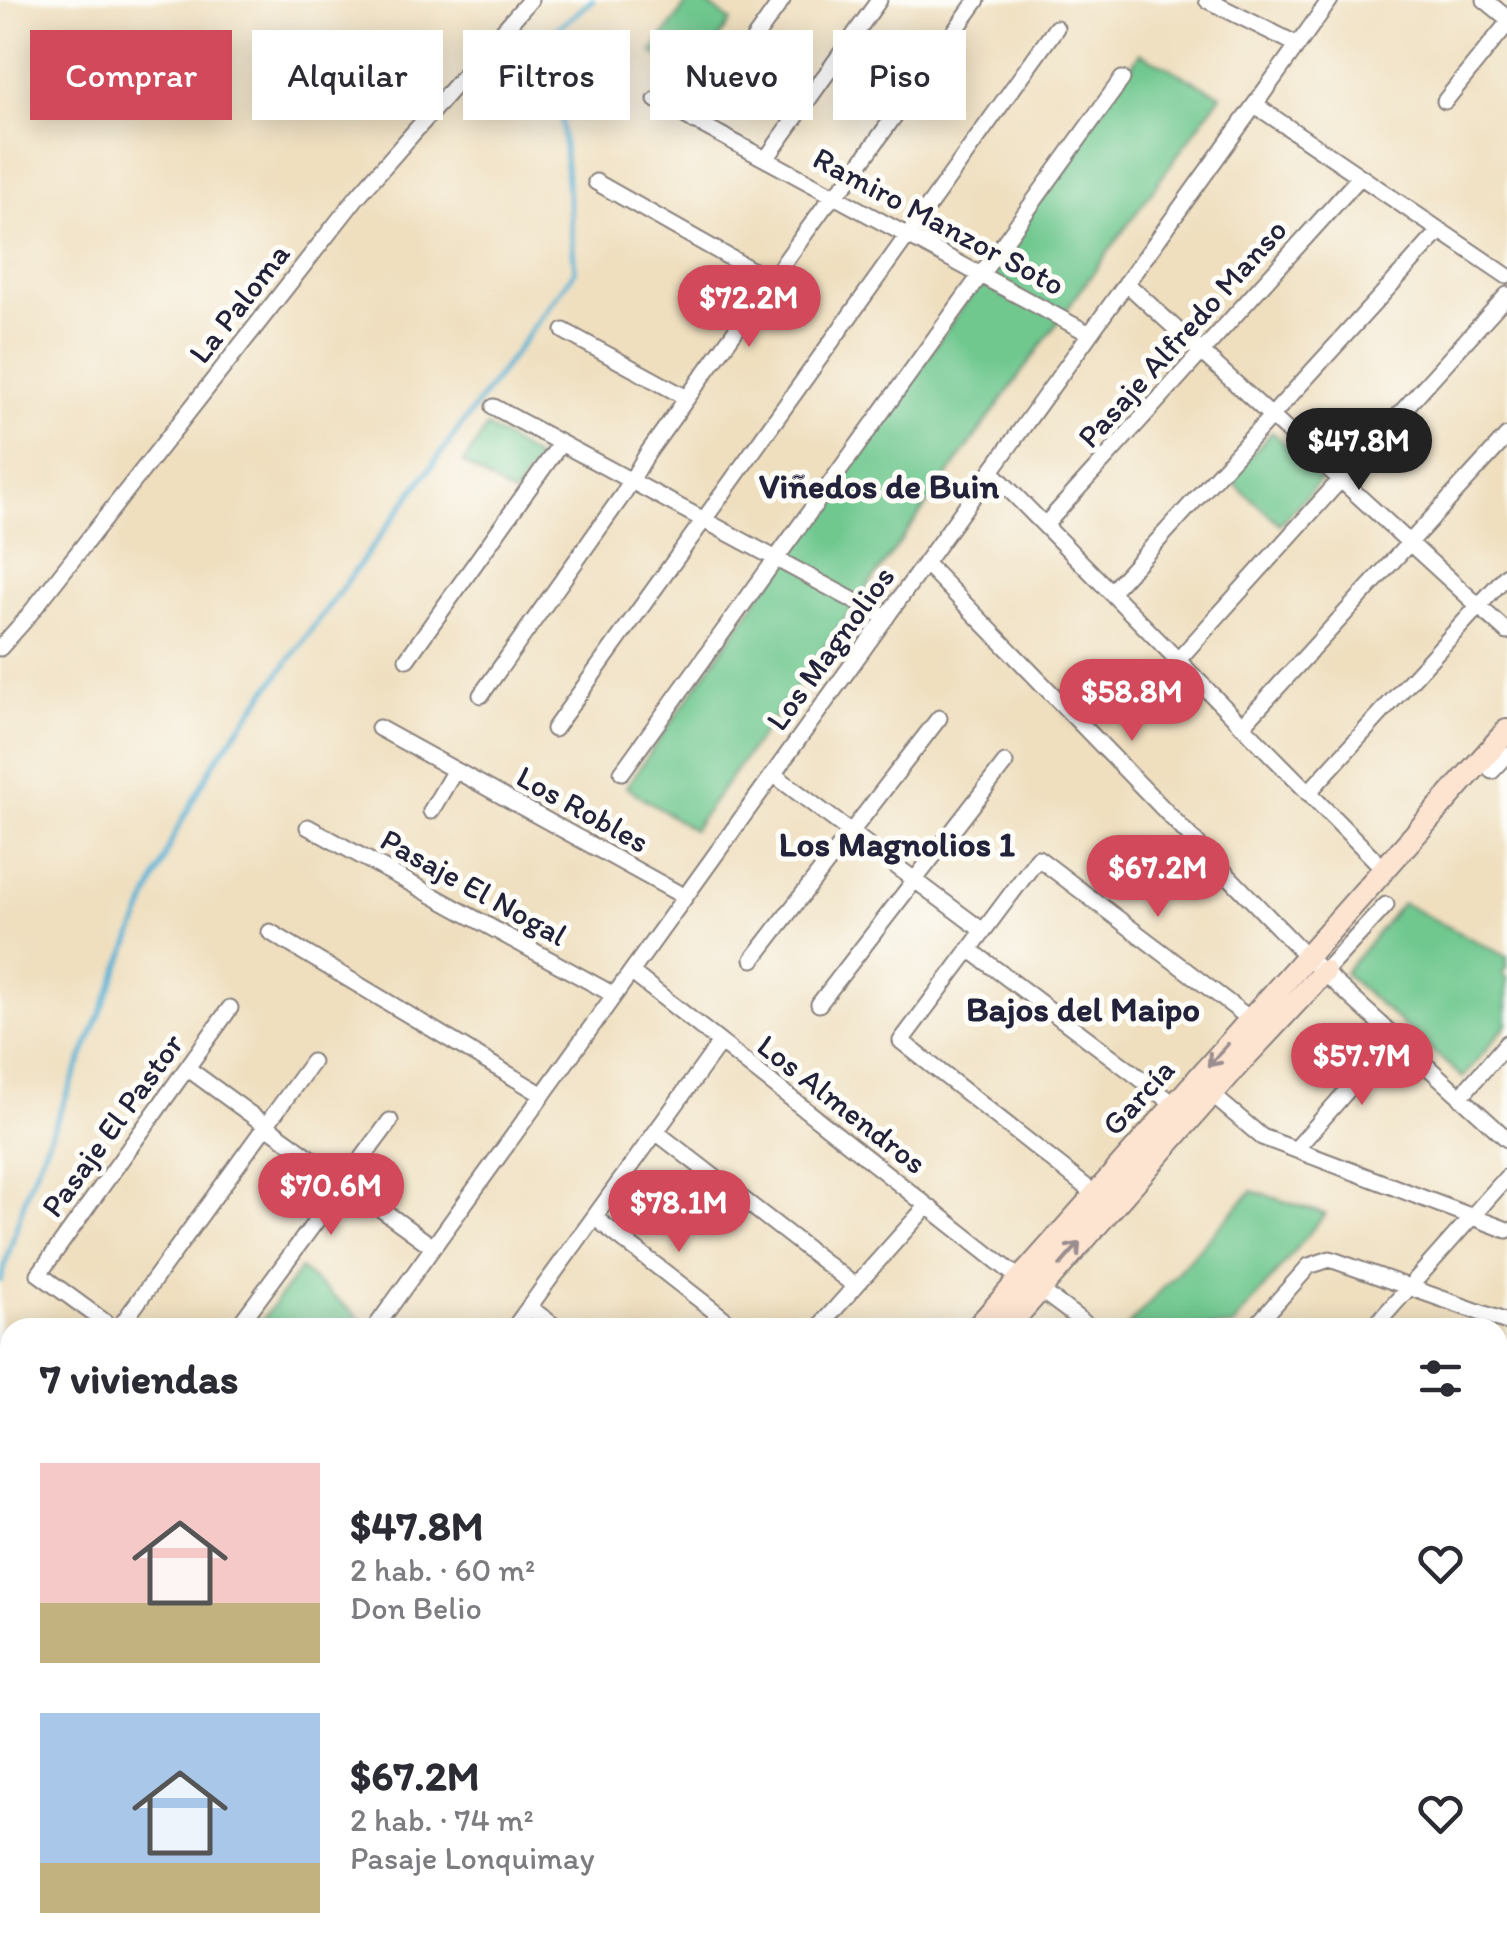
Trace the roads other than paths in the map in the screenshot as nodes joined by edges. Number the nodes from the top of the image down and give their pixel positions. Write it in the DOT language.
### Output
graph roads {
  1 [pos="530,0"];
  2 [pos="782,0"];
  3 [pos="879,0"];
  4 [pos="977,0"];
  5 [pos="1208,0"];
  6 [pos="1330,0"];
  7 [pos="1485,0"];
  8 [pos="1507,21"];
  9 [pos="1056,28"];
  10 [pos="1298,45"];
  11 [pos="1122,79"];
  12 [pos="1445,101"];
  13 [pos="1254,105"];
  14 [pos="692,120"];
  15 [pos="696,122"];
  16 [pos="766,160"];
  17 [pos="1360,177"];
  18 [pos="596,182"];
  19 [pos="834,196"];
  20 [pos="1440,231"];
  21 [pos="908,236"];
  22 [pos="981,276"];
  23 [pos="1507,276"];
  24 [pos="771,281"];
  25 [pos="1126,283"];
  26 [pos="1507,295"];
  27 [pos="564,330"];
  28 [pos="1090,334"];
  29 [pos="1202,352"];
  30 [pos="688,398"];
  31 [pos="494,407"];
  32 [pos="1272,416"];
  33 [pos="1507,436"];
  34 [pos="561,443"];
  35 [pos="992,471"];
  36 [pos="631,480"];
  37 [pos="1341,480"];
  38 [pos="704,520"];
  39 [pos="1044,525"];
  40 [pos="1410,543"];
  41 [pos="776,558"];
  42 [pos="925,563"];
  43 [pos="1507,574"];
  44 [pos="1111,592"];
  45 [pos="1479,606"];
  46 [pos="886,618"];
  47 [pos="1507,632"];
  48 [pos="0,648"];
  49 [pos="407,658"];
  50 [pos="1178,660"];
  51 [pos="481,695"];
  52 [pos="939,718"];
  53 [pos="1242,726"];
  54 [pos="379,728"];
  55 [pos="554,729"];
  56 [pos="1507,731"];
  57 [pos="1507,754"];
  58 [pos="1005,764"];
  59 [pos="455,770"];
  60 [pos="1492,771"];
  61 [pos="622,772"];
  62 [pos="773,774"];
  63 [pos="1308,793"];
  64 [pos="432,810"];
  65 [pos="308,827"];
  66 [pos="851,832"];
  67 [pos="1384,869"];
  68 [pos="915,880"];
  69 [pos="685,897"];
  70 [pos="1386,905"];
  71 [pos="983,931"];
  72 [pos="270,932"];
  73 [pos="969,949"];
  74 [pos="753,958"];
  75 [pos="1315,964"];
  76 [pos="631,972"];
  77 [pos="614,995"];
  78 [pos="818,1004"];
  79 [pos="230,1008"];
  80 [pos="1250,1018"];
  81 [pos="1394,1037"];
  82 [pos="720,1042"];
  83 [pos="1507,1043"];
  84 [pos="312,1062"];
  85 [pos="187,1068"];
  86 [pos="1211,1094"];
  87 [pos="542,1095"];
  88 [pos="1460,1097"];
  89 [pos="1174,1104"];
  90 [pos="390,1122"];
  91 [pos="265,1126"];
  92 [pos="656,1132"];
  93 [pos="1507,1139"];
  94 [pos="1296,1149"];
  95 [pos="1507,1177"];
  96 [pos="344,1183"];
  97 [pos="1095,1194"];
  98 [pos="927,1206"];
  99 [pos="1472,1216"];
  100 [pos="594,1217"];
  101 [pos="1507,1230"];
  102 [pos="433,1247"];
  103 [pos="1030,1284"];
  104 [pos="855,1286"];
  105 [pos="1409,1287"];
  106 [pos="529,1307"];
  107 [pos="102,1318"];
  108 [pos="123,1318"];
  109 [pos="244,1318"];
  110 [pos="382,1318"];
  111 [pos="521,1318"];
  112 [pos="544,1318"];
  113 [pos="723,1318"];
  114 [pos="827,1318"];
  115 [pos="989,1318"];
  116 [pos="1011,1318"];
  117 [pos="1078,1318"];
  118 [pos="1263,1318"];
  119 [pos="1381,1318"];
  120 [pos="1487,1318"];
  1 -- 48 [label="street, La Paloma"];
  2 -- 15 [label="street"];
  3 -- 16 [label="street"];
  4 -- 19 [label="street"];
  5 -- 10 [label="street"];
  6 -- 10 [label="street, Los Magnolios"];
  7 -- 8 [label="street"];
  8 -- 12 [label="street"];
  9 -- 21 [label="street"];
  10 -- 13 [label="street, Los Magnolios"];
  11 -- 22 [label="street"];
  13 -- 17 [label="street"];
  13 -- 25 [label="street, Los Magnolios"];
  14 -- 15 [label="street, Ramiro Manzor Soto"];
  15 -- 16 [label="street, Ramiro Manzor Soto"];
  16 -- 19 [label="street, Ramiro Manzor Soto"];
  17 -- 20 [label="street"];
  17 -- 29 [label="street, Pasaje Alfredo Manso"];
  18 -- 24 [label="street"];
  19 -- 21 [label="street, Ramiro Manzor Soto"];
  19 -- 24 [label="street"];
  20 -- 23 [label="street"];
  20 -- 32 [label="street"];
  21 -- 22 [label="street, Ramiro Manzor Soto"];
  21 -- 38 [label="street"];
  22 -- 28 [label="street, Ramiro Manzor Soto"];
  22 -- 41 [label="street"];
  24 -- 30 [label="street"];
  25 -- 28 [label="street, Los Magnolios"];
  25 -- 29 [label="street"];
  26 -- 37 [label="street"];
  27 -- 30 [label="street"];
  28 -- 35 [label="street, Los Magnolios"];
  29 -- 32 [label="street"];
  29 -- 39 [label="street, Pasaje Alfredo Manso"];
  30 -- 36 [label="street"];
  31 -- 34 [label="street"];
  32 -- 37 [label="street"];
  32 -- 44 [label="street"];
  33 -- 40 [label="street"];
  34 -- 36 [label="street"];
  34 -- 49 [label="street"];
  35 -- 39 [label="street"];
  35 -- 42 [label="street, Los Magnolios"];
  36 -- 38 [label="street"];
  36 -- 51 [label="street"];
  37 -- 40 [label="street"];
  37 -- 50 [label="street"];
  38 -- 41 [label="street"];
  38 -- 55 [label="street"];
  39 -- 44 [label="street"];
  40 -- 45 [label="street"];
  40 -- 53 [label="street"];
  41 -- 46 [label="street"];
  41 -- 61 [label="street"];
  42 -- 46 [label="street, Los Magnolios"];
  42 -- 75 [label="street"];
  43 -- 45 [label="street"];
  44 -- 50 [label="street"];
  45 -- 47 [label="street"];
  45 -- 63 [label="street"];
  46 -- 62 [label="street, Los Magnolios"];
  50 -- 53 [label="street"];
  52 -- 66 [label="street"];
  53 -- 63 [label="street"];
  54 -- 59 [label="street, Los Robles"];
  56 -- 67 [label="street, García"];
  57 -- 60 [label="street"];
  58 -- 68 [label="street"];
  59 -- 64 [label="street"];
  59 -- 69 [label="street, Los Robles"];
  62 -- 66 [label="street"];
  62 -- 69 [label="street, Los Magnolios"];
  63 -- 67 [label="street"];
  65 -- 77 [label="street, Pasaje El Nogal"];
  66 -- 68 [label="street"];
  66 -- 74 [label="street"];
  67 -- 75 [label="street, García"];
  68 -- 71 [label="street"];
  68 -- 78 [label="street"];
  69 -- 76 [label="street, Los Magnolios"];
  70 -- 75 [label="street, García"];
  71 -- 73 [label="street"];
  71 -- 80 [label="street"];
  72 -- 87 [label="street"];
  73 -- 89 [label="street"];
  73 -- 97 [label="street"];
  75 -- 80 [label="street, García"];
  75 -- 81 [label="street"];
  75 -- 86 [label="street, García"];
  76 -- 77 [label="street, Los Magnolios"];
  76 -- 82 [label="street, Los Almendros"];
  77 -- 87 [label="street, Los Magnolios"];
  79 -- 85 [label="street, Pasaje El Pastor"];
  80 -- 89 [label="street, García, one-way"];
  81 -- 88 [label="street"];
  81 -- 94 [label="street"];
  82 -- 92 [label="street"];
  82 -- 98 [label="street, Los Almendros"];
  83 -- 88 [label="street"];
  84 -- 91 [label="street"];
  85 -- 91 [label="street"];
  85 -- 107 [label="street, Pasaje El Pastor"];
  86 -- 94 [label="street"];
  103 -- 86 [label="street, García, one-way"];
  87 -- 102 [label="street, Los Magnolios"];
  88 -- 93 [label="street"];
  89 -- 97 [label="street, García"];
  90 -- 96 [label="street"];
  91 -- 96 [label="street"];
  91 -- 108 [label="street"];
  92 -- 100 [label="street"];
  92 -- 104 [label="street"];
  94 -- 99 [label="street"];
  95 -- 99 [label="street"];
  96 -- 102 [label="street"];
  96 -- 109 [label="street"];
  97 -- 103 [label="street, García"];
  98 -- 103 [label="street, Los Almendros"];
  98 -- 104 [label="street"];
  99 -- 101 [label="street"];
  99 -- 105 [label="street"];
  100 -- 106 [label="street"];
  100 -- 113 [label="street"];
  102 -- 110 [label="street, Los Magnolios"];
  103 -- 115 [label="street, García"];
  103 -- 116 [label="street, García"];
  103 -- 117 [label="street, Los Almendros"];
  104 -- 114 [label="street"];
  105 -- 118 [label="street"];
  105 -- 119 [label="street"];
  105 -- 120 [label="street"];
  106 -- 111 [label="street"];
  106 -- 112 [label="street"];
}
